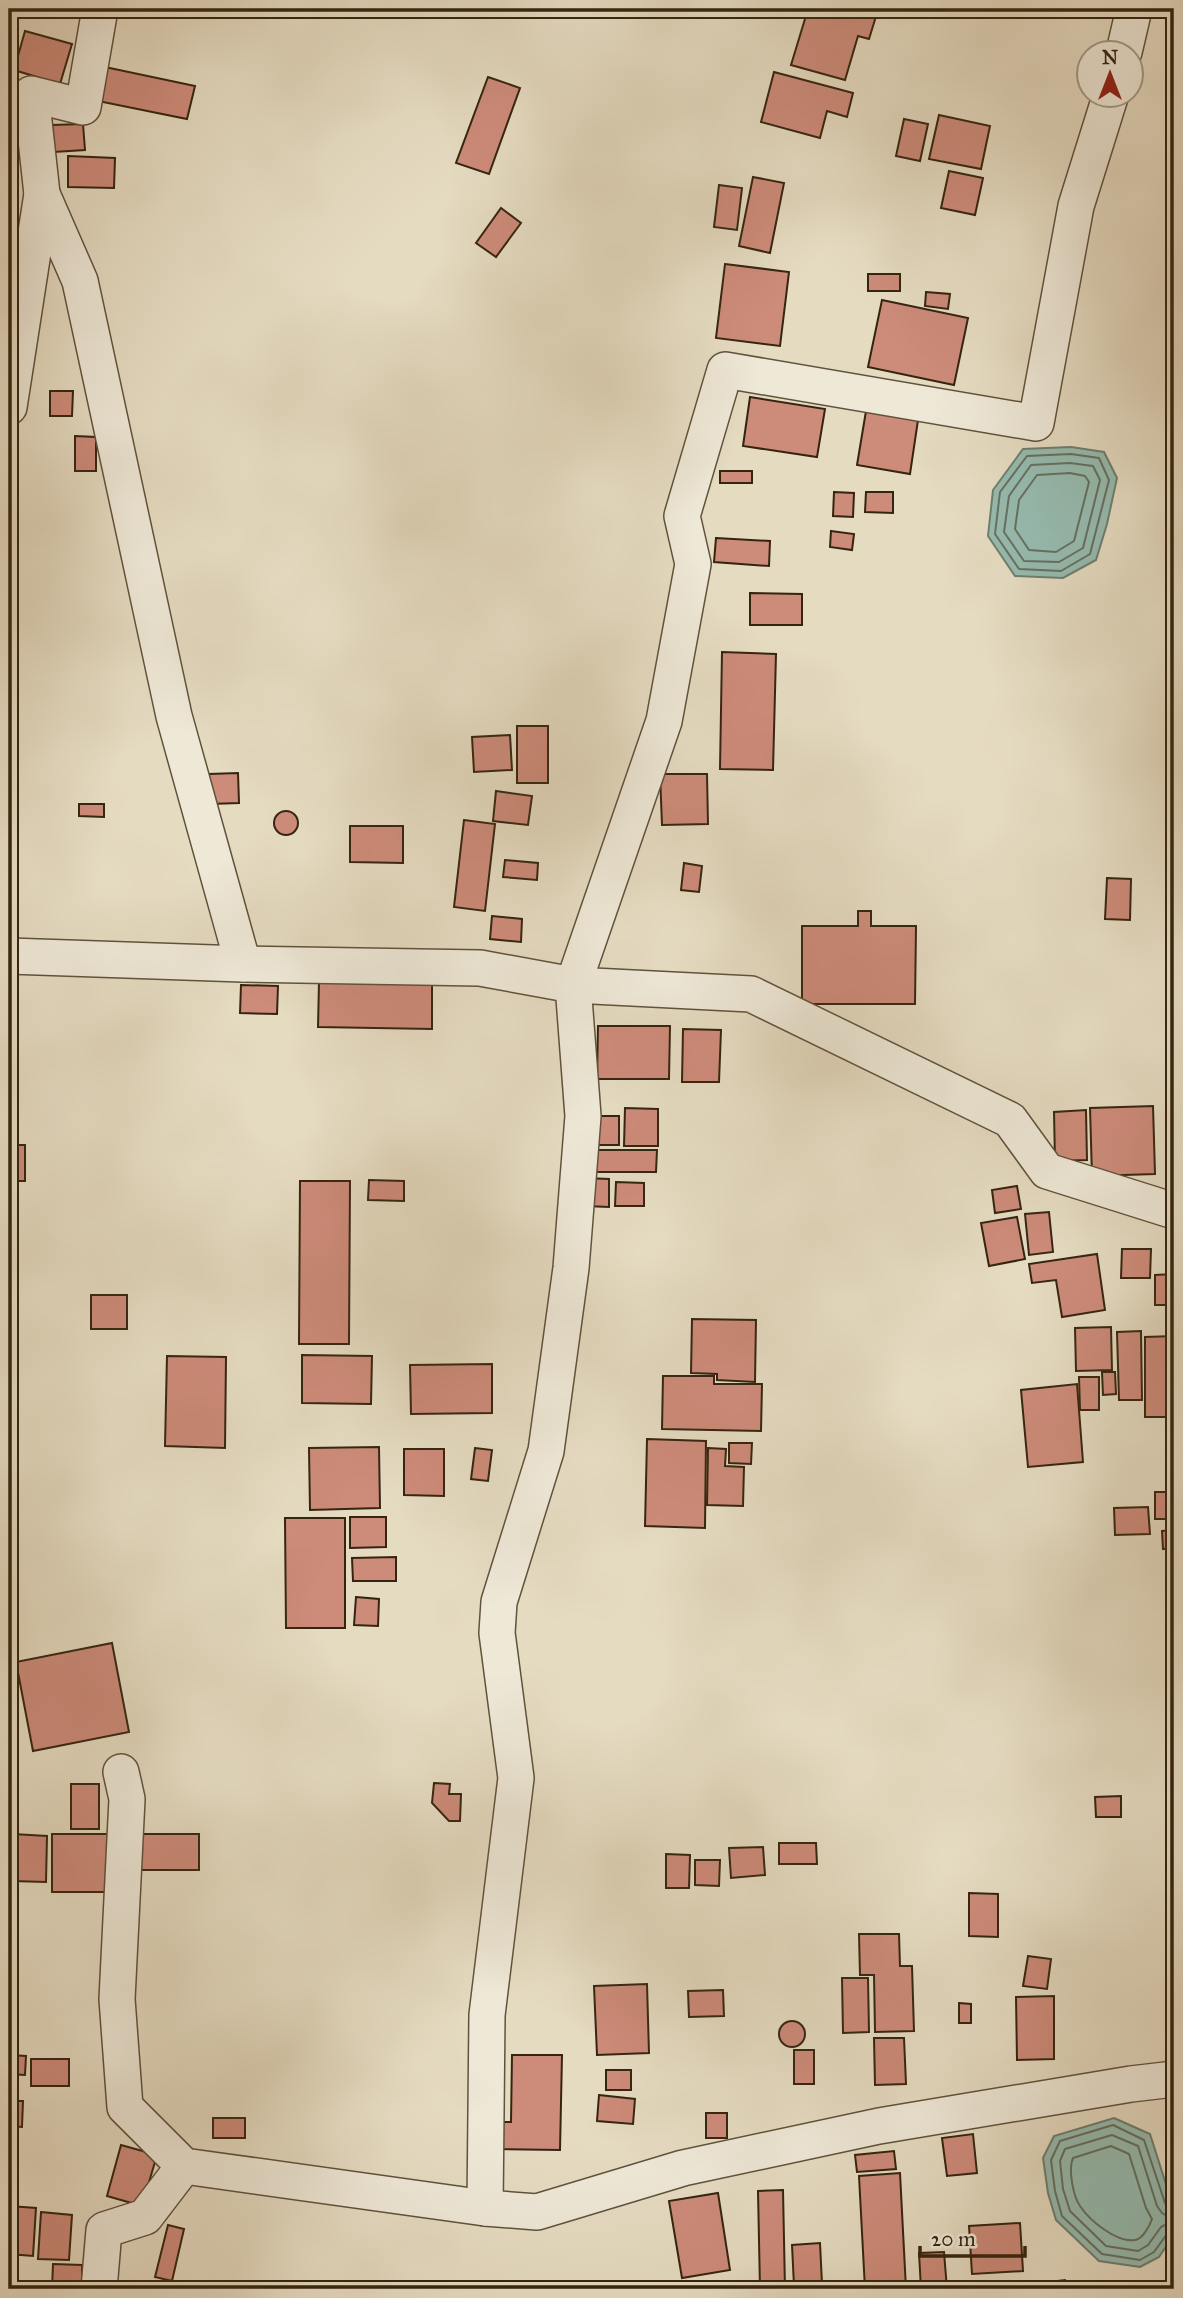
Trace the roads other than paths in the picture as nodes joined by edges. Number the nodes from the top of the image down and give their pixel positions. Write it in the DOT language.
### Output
graph roads {
  1 [pos="100,9"];
  2 [pos="1134,9"];
  3 [pos="1127,38"];
  4 [pos="1107,108"];
  5 [pos="43,194"];
  6 [pos="9,407"];
  7 [pos="9,956"];
  8 [pos="243,964"];
  9 [pos="573,985"];
  10 [pos="1174,1211"];
  11 [pos="121,1772"];
  12 [pos="1174,2079"];
  13 [pos="184,2166"];
  14 [pos="485,2208"];
  15 [pos="99,2289"];
  1 -- 5 [label="street"];
  2 -- 3 [label="street"];
  4 -- 9 [label="street"];
  5 -- 6 [label="street"];
  5 -- 8 [label="street"];
  7 -- 8 [label="street"];
  8 -- 9 [label="street"];
  9 -- 10 [label="street"];
  9 -- 14 [label="street"];
  11 -- 13 [label="street"];
  12 -- 14 [label="street"];
  13 -- 14 [label="street"];
  13 -- 15 [label="street"];
}
